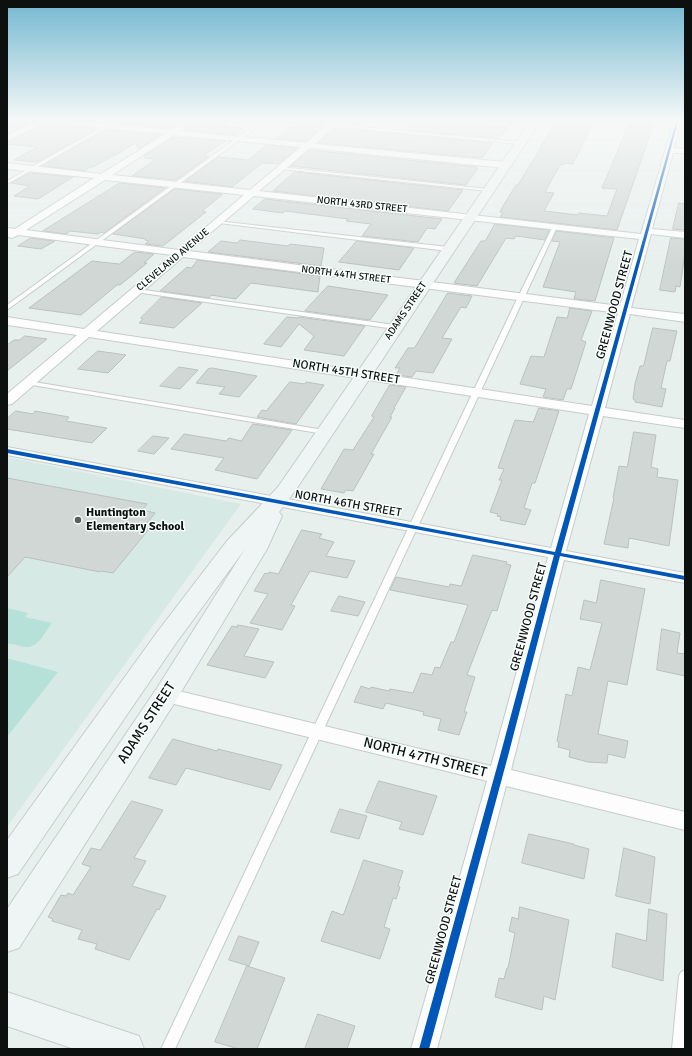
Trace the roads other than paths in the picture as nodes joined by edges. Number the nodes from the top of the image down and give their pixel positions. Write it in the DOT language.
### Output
graph roads {
  1 [pos="26,168"];
  2 [pos="115,168"];
  3 [pos="199,168"];
  4 [pos="282,168"];
  5 [pos="285,168"];
  6 [pos="503,168"];
  7 [pos="664,168"];
  8 [pos="32,169"];
  9 [pos="103,176"];
  10 [pos="7,183"];
  11 [pos="176,185"];
  12 [pos="488,190"];
  13 [pos="252,193"];
  14 [pos="470,218"];
  15 [pos="219,222"];
  16 [pos="556,227"];
  17 [pos="10,234"];
  18 [pos="645,234"];
  19 [pos="685,235"];
  20 [pos="96,243"];
  21 [pos="448,249"];
  22 [pos="180,254"];
  23 [pos="424,285"];
  24 [pos="137,291"];
  25 [pos="521,297"];
  26 [pos="7,308"];
  27 [pos="625,311"];
  28 [pos="685,318"];
  29 [pos="7,321"];
  30 [pos="395,327"];
  31 [pos="88,333"];
  32 [pos="363,375"];
  33 [pos="28,383"];
  34 [pos="476,392"];
  35 [pos="7,401"];
  36 [pos="597,411"];
  37 [pos="685,424"];
  38 [pos="324,432"];
  39 [pos="7,451"];
  40 [pos="276,502"];
  41 [pos="414,527"];
  42 [pos="557,554"];
  43 [pos="685,578"];
  44 [pos="166,694"];
  45 [pos="318,731"];
  46 [pos="498,776"];
  47 [pos="685,821"];
  48 [pos="7,865"];
  49 [pos="7,937"];
  50 [pos="685,976"];
  51 [pos="7,1009"];
  52 [pos="126,1049"];
  53 [pos="168,1049"];
  54 [pos="424,1049"];
  55 [pos="679,1049"];
  1 -- 8 [label="street, NORTH 43RD STREET"];
  2 -- 9 [label="street"];
  3 -- 11 [label="lane"];
  4 -- 13 [label="street, CLEVELAND AVENUE"];
  5 -- 12 [label="lane"];
  6 -- 12 [label="main road, ADAMS STREET"];
  7 -- 18 [label="street, GREENWOOD STREET"];
  8 -- 9 [label="street, NORTH 43RD STREET"];
  8 -- 10 [label="lane"];
  9 -- 11 [label="street, NORTH 43RD STREET"];
  9 -- 17 [label="street"];
  11 -- 13 [label="street, NORTH 43RD STREET"];
  11 -- 20 [label="lane"];
  12 -- 14 [label="main road, ADAMS STREET"];
  13 -- 14 [label="street, NORTH 43RD STREET"];
  13 -- 15 [label="street, CLEVELAND AVENUE"];
  14 -- 16 [label="street, NORTH 43RD STREET"];
  14 -- 21 [label="main road, ADAMS STREET"];
  15 -- 21 [label="lane"];
  15 -- 22 [label="street, CLEVELAND AVENUE"];
  16 -- 18 [label="street, NORTH 43RD STREET"];
  16 -- 25 [label="lane"];
  17 -- 20 [label="street, NORTH 44TH STREET"];
  18 -- 19 [label="street, NORTH 43RD STREET"];
  18 -- 27 [label="street, GREENWOOD STREET"];
  20 -- 22 [label="street, NORTH 44TH STREET"];
  20 -- 26 [label="lane"];
  21 -- 23 [label="main road, ADAMS STREET"];
  22 -- 23 [label="street, NORTH 44TH STREET"];
  22 -- 24 [label="street, CLEVELAND AVENUE"];
  23 -- 25 [label="street, NORTH 44TH STREET"];
  23 -- 30 [label="main road, ADAMS STREET"];
  24 -- 30 [label="lane"];
  24 -- 31 [label="street, CLEVELAND AVENUE"];
  25 -- 27 [label="street, NORTH 44TH STREET"];
  25 -- 34 [label="lane"];
  27 -- 28 [label="street, NORTH 44TH STREET"];
  27 -- 36 [label="street, GREENWOOD STREET"];
  29 -- 31 [label="street, NORTH 45TH STREET"];
  30 -- 32 [label="main road, ADAMS STREET"];
  31 -- 32 [label="street, NORTH 45TH STREET"];
  31 -- 33 [label="street, CLEVELAND AVENUE"];
  32 -- 34 [label="street, NORTH 45TH STREET"];
  32 -- 38 [label="main road, ADAMS STREET"];
  33 -- 35 [label="street, CLEVELAND AVENUE"];
  33 -- 38 [label="lane"];
  34 -- 36 [label="street, NORTH 45TH STREET"];
  34 -- 41 [label="lane"];
  36 -- 37 [label="street, NORTH 45TH STREET"];
  36 -- 42 [label="street, GREENWOOD STREET"];
  38 -- 40 [label="main road, ADAMS STREET"];
  39 -- 40 [label="street, NORTH 46TH STREET"];
  40 -- 41 [label="street, NORTH 46TH STREET"];
  40 -- 44 [label="main road, ADAMS STREET"];
  40 -- 48 [label="main road, ADAMS STREET"];
  41 -- 42 [label="street, NORTH 46TH STREET"];
  41 -- 45 [label="lane"];
  42 -- 43 [label="street, NORTH 46TH STREET"];
  42 -- 46 [label="street, GREENWOOD STREET"];
  44 -- 45 [label="street, NORTH 47TH STREET"];
  44 -- 49 [label="main road, ADAMS STREET"];
  45 -- 46 [label="street, NORTH 47TH STREET"];
  45 -- 53 [label="lane"];
  46 -- 47 [label="street, NORTH 47TH STREET"];
  46 -- 54 [label="street, GREENWOOD STREET"];
  50 -- 55 [label="lane"];
  51 -- 52 [label="main road"];
}
